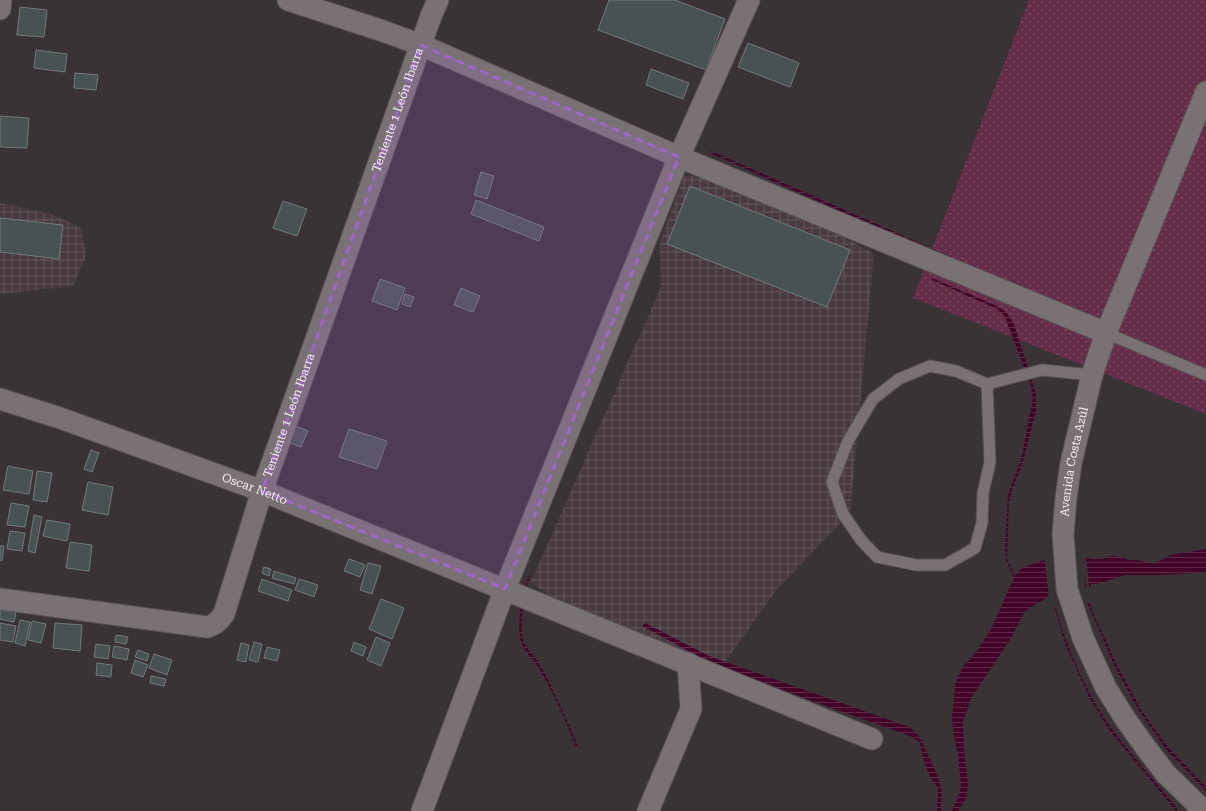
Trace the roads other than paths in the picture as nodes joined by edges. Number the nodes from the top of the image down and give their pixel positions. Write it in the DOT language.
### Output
graph roads {
  1 [pos="1,0"];
  2 [pos="288,0"];
  3 [pos="438,0"];
  4 [pos="749,0"];
  5 [pos="0,9"];
  6 [pos="421,45"];
  7 [pos="1206,92"];
  8 [pos="680,157"];
  9 [pos="1106,333"];
  10 [pos="1092,375"];
  11 [pos="1206,375"];
  12 [pos="987,384"];
  13 [pos="0,399"];
  14 [pos="262,491"];
  15 [pos="505,589"];
  16 [pos="0,599"];
  17 [pos="688,663"];
  18 [pos="872,739"];
  19 [pos="422,811"];
  20 [pos="648,811"];
  21 [pos="1204,811"];
  1 -- 5 [label="street"];
  2 -- 6 [label="street"];
  3 -- 6 [label="street, Teniente 1 León Ibarra"];
  4 -- 8 [label="street"];
  6 -- 8 [label="street"];
  6 -- 14 [label="street, Teniente 1 León Ibarra"];
  7 -- 9 [label="street, Avenida Costa Azúl"];
  8 -- 9 [label="street"];
  8 -- 15 [label="street"];
  9 -- 10 [label="street, Avenida Costa Azúl"];
  9 -- 11 [label="lane"];
  10 -- 12 [label="lane"];
  10 -- 21 [label="street, Avenida Costa Azúl"];
  12 -- 12 [label="lane"];
  13 -- 14 [label="street, Oscar Netto"];
  14 -- 15 [label="street, Oscar Netto"];
  14 -- 16 [label="street, Teniente 1 León Ibarra"];
  15 -- 17 [label="street, Oscar Netto"];
  15 -- 19 [label="street"];
  17 -- 18 [label="street, Oscar Netto"];
  17 -- 20 [label="street"];
}
